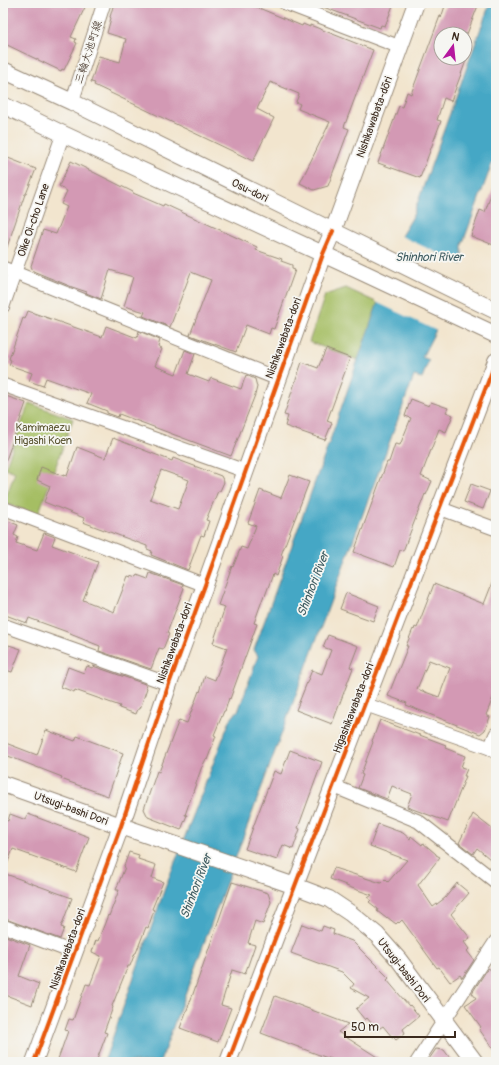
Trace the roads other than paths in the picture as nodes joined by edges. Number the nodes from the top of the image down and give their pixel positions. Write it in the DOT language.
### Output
graph roads {
  1 [pos="104,3"];
  2 [pos="285,3"];
  3 [pos="416,3"];
  4 [pos="400,47"];
  5 [pos="3,70"];
  6 [pos="72,102"];
  7 [pos="3,105"];
  8 [pos="63,134"];
  9 [pos="333,231"];
  10 [pos="323,254"];
  11 [pos="9,270"];
  12 [pos="3,306"];
  13 [pos="496,311"];
  14 [pos="496,335"];
  15 [pos="496,361"];
  16 [pos="278,379"];
  17 [pos="3,385"];
  18 [pos="245,471"];
  19 [pos="3,508"];
  20 [pos="439,508"];
  21 [pos="496,529"];
  22 [pos="205,585"];
  23 [pos="3,625"];
  24 [pos="169,684"];
  25 [pos="364,704"];
  26 [pos="496,734"];
  27 [pos="493,750"];
  28 [pos="3,784"];
  29 [pos="333,786"];
  30 [pos="121,826"];
  31 [pos="496,882"];
  32 [pos="295,886"];
  33 [pos="3,926"];
  34 [pos="496,942"];
  35 [pos="75,953"];
  36 [pos="444,1020"];
  37 [pos="34,1062"];
  38 [pos="228,1062"];
  39 [pos="417,1062"];
  40 [pos="475,1062"];
  1 -- 6 [label="street, 三輪大池町線"];
  2 -- 4 [label="street"];
  3 -- 4 [label="street, Nishikawabata-dōri"];
  4 -- 9 [label="street, Nishikawabata-dōri"];
  5 -- 6 [label="street, Osu-dori"];
  6 -- 9 [label="street, Osu-dori"];
  7 -- 8 [label="street"];
  8 -- 10 [label="street"];
  8 -- 11 [label="street, Oike Oi-cho Lane"];
  9 -- 10 [label="street, Nishikawabata-dori"];
  9 -- 13 [label="street, Osu-dori"];
  10 -- 14 [label="street"];
  10 -- 16 [label="street, Nishikawabata-dori"];
  11 -- 12 [label="street, Oike Oi-cho Lane"];
  11 -- 16 [label="street"];
  15 -- 20 [label="street, Higashikawabata-dori"];
  16 -- 18 [label="street, Nishikawabata-dori"];
  17 -- 18 [label="street"];
  18 -- 22 [label="street, Nishikawabata-dori"];
  19 -- 22 [label="street"];
  20 -- 21 [label="street"];
  20 -- 25 [label="street, Higashikawabata-dori"];
  22 -- 24 [label="street, Nishikawabata-dori"];
  23 -- 24 [label="street"];
  24 -- 30 [label="street, Nishikawabata-dori"];
  25 -- 27 [label="street"];
  25 -- 29 [label="street, Higashikawabata-dori"];
  26 -- 27 [label="street"];
  28 -- 30 [label="street, Utsugi-bashi Dori"];
  29 -- 31 [label="street"];
  29 -- 32 [label="street, Higashikawabata-dori"];
  30 -- 32 [label="street, Utsugi-bashi Dori"];
  30 -- 35 [label="street, Nishikawabata-dori"];
  32 -- 36 [label="street, Utsugi-bashi Dori"];
  32 -- 38 [label="street, Higashikawabata-dori"];
  33 -- 35 [label="street"];
  34 -- 36 [label="street"];
  35 -- 37 [label="street, Nishikawabata-dori"];
  36 -- 39 [label="street"];
  36 -- 40 [label="street, Utsugi-bashi Dori"];
}
